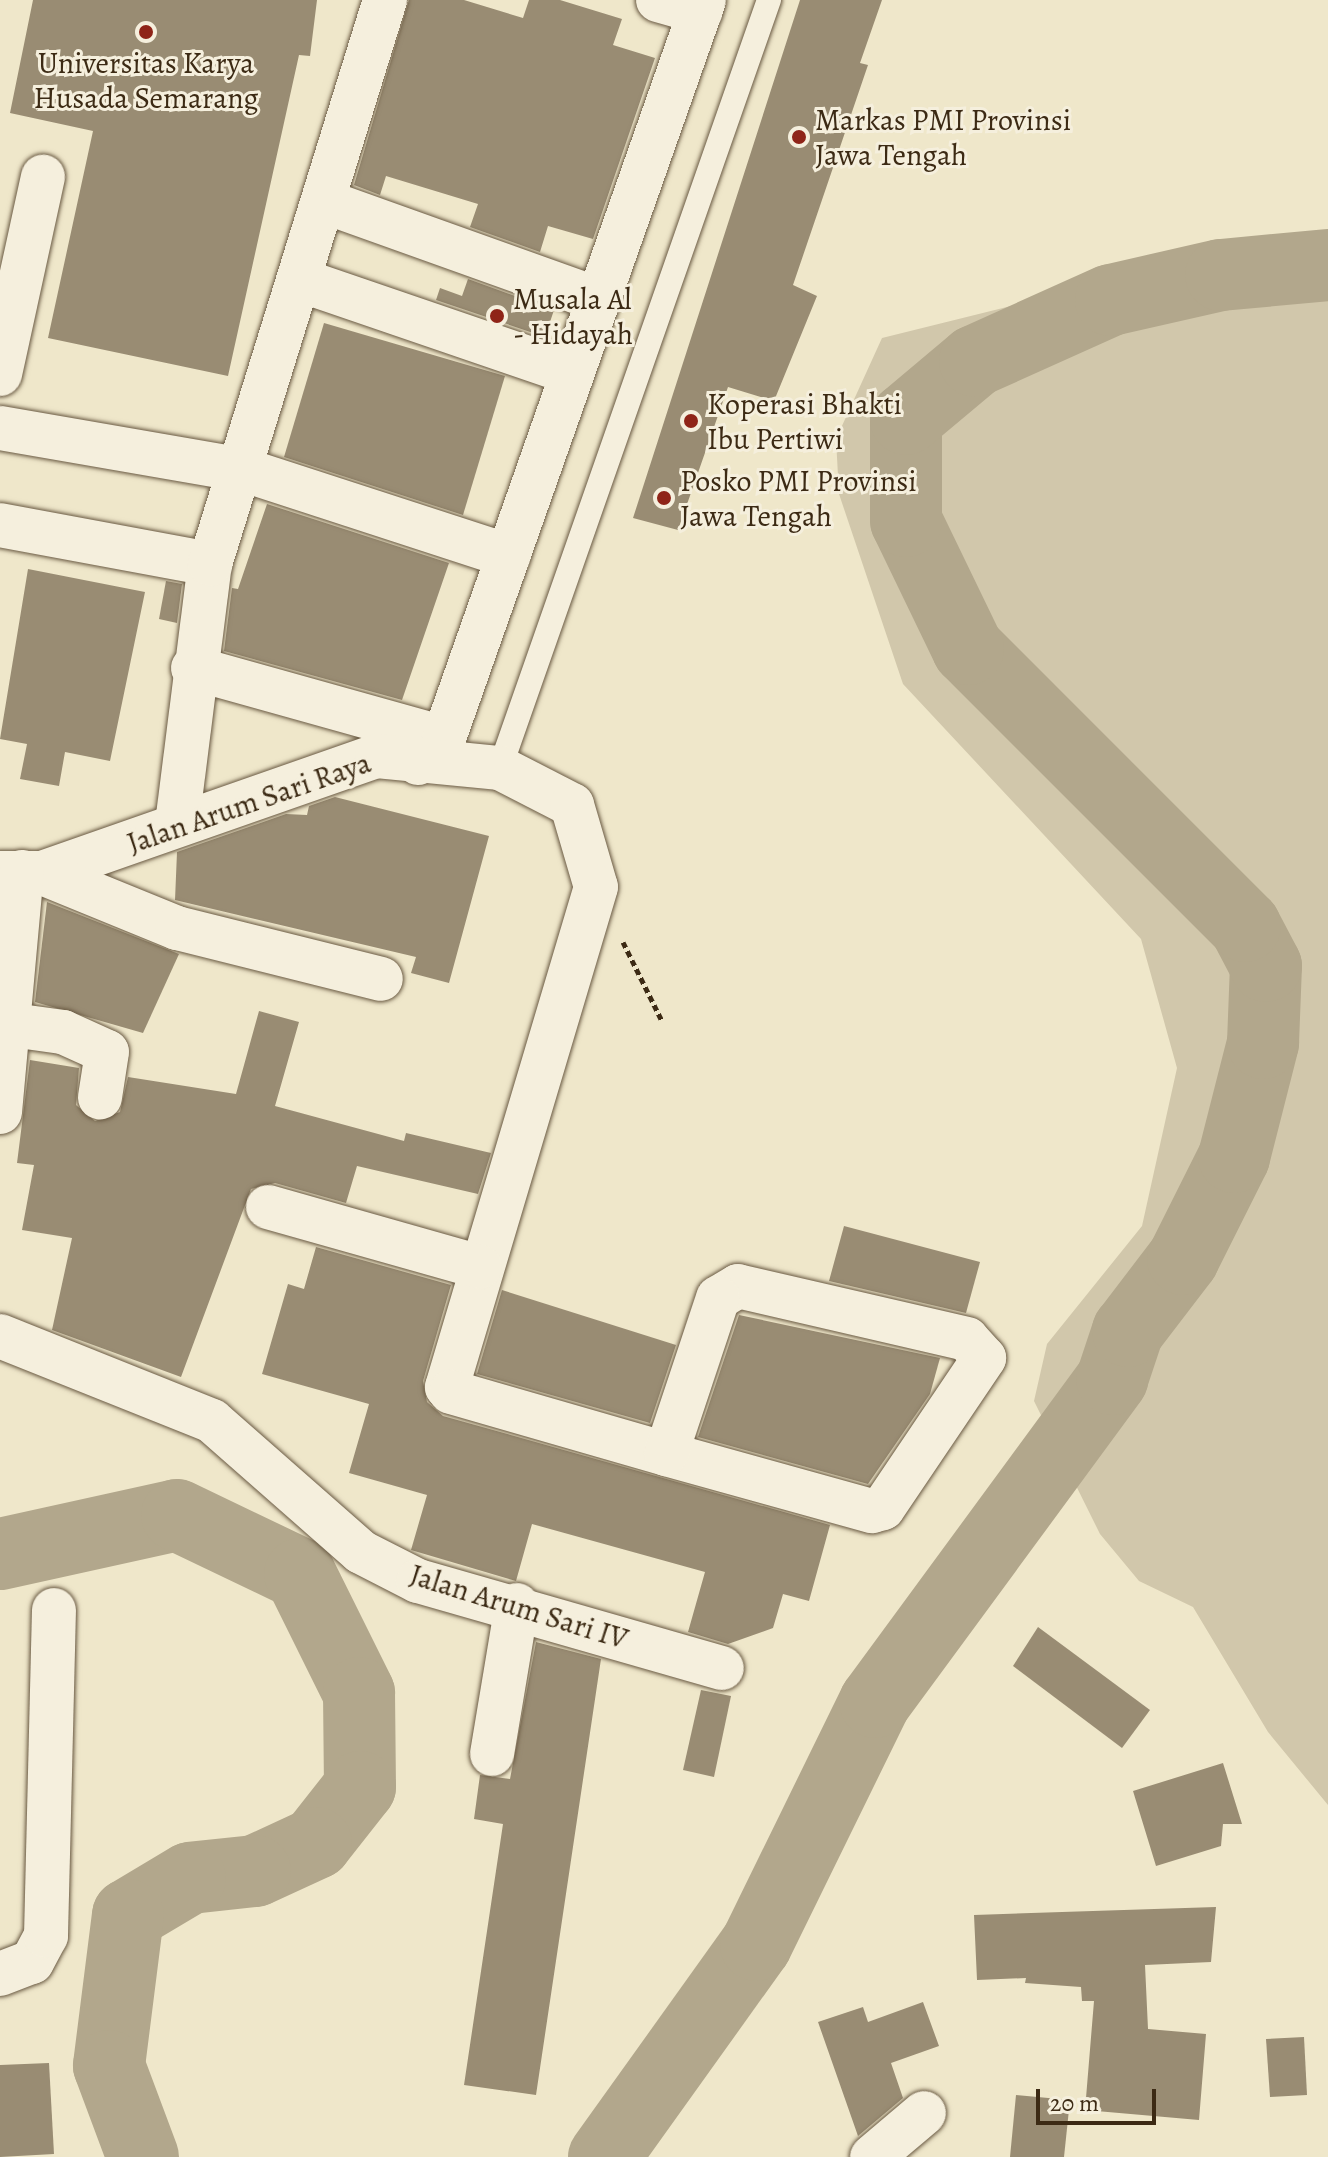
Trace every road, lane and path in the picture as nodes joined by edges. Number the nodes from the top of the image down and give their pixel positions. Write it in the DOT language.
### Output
graph roads {
  1 [pos="385,0"];
  2 [pos="658,0"];
  3 [pos="769,0"];
  4 [pos="702,6"];
  5 [pos="43,177"];
  6 [pos="326,202"];
  7 [pos="303,281"];
  8 [pos="597,299"];
  9 [pos="572,373"];
  10 [pos="0,374"];
  11 [pos="0,428"];
  12 [pos="244,470"];
  13 [pos="0,525"];
  14 [pos="508,556"];
  15 [pos="210,564"];
  16 [pos="193,668"];
  17 [pos="431,750"];
  18 [pos="500,768"];
  19 [pos="177,824"];
  20 [pos="21,873"];
  21 [pos="596,887"];
  22 [pos="381,979"];
  23 [pos="662,1021"];
  24 [pos="5,1024"];
  25 [pos="100,1097"];
  26 [pos="0,1112"];
  27 [pos="268,1207"];
  28 [pos="480,1267"];
  29 [pos="0,1336"];
  30 [pos="666,1454"];
  31 [pos="517,1605"];
  32 [pos="54,1610"];
  33 [pos="722,1668"];
  34 [pos="492,1754"];
  35 [pos="0,1974"];
  36 [pos="924,2113"];
  37 [pos="872,2157"];
  1 -- 6 [label="street"];
  2 -- 4 [label="street"];
  3 -- 18 [label="lane"];
  4 -- 8 [label="street"];
  5 -- 10 [label="street"];
  6 -- 7 [label="street"];
  6 -- 8 [label="street"];
  7 -- 9 [label="street"];
  7 -- 12 [label="street"];
  8 -- 9 [label="street"];
  9 -- 14 [label="street"];
  11 -- 12 [label="street"];
  12 -- 14 [label="street"];
  12 -- 15 [label="street"];
  13 -- 15 [label="street"];
  14 -- 17 [label="street"];
  15 -- 16 [label="street"];
  16 -- 17 [label="street"];
  16 -- 19 [label="street"];
  17 -- 18 [label="street, Jalan Arum Sari Raya"];
  17 -- 19 [label="street, Jalan Arum Sari Raya"];
  18 -- 21 [label="street"];
  19 -- 20 [label="street, Jalan Arum Sari Raya"];
  20 -- 22 [label="street"];
  20 -- 24 [label="street"];
  21 -- 23 [label="path"];
  21 -- 28 [label="street"];
  24 -- 25 [label="street"];
  24 -- 26 [label="street"];
  27 -- 28 [label="street"];
  28 -- 30 [label="street"];
  29 -- 31 [label="street, Jalan Arum Sari IV"];
  30 -- 30 [label="street"];
  31 -- 33 [label="street, Jalan Arum Sari IV"];
  31 -- 34 [label="street"];
  32 -- 35 [label="street"];
  36 -- 37 [label="street"];
}
